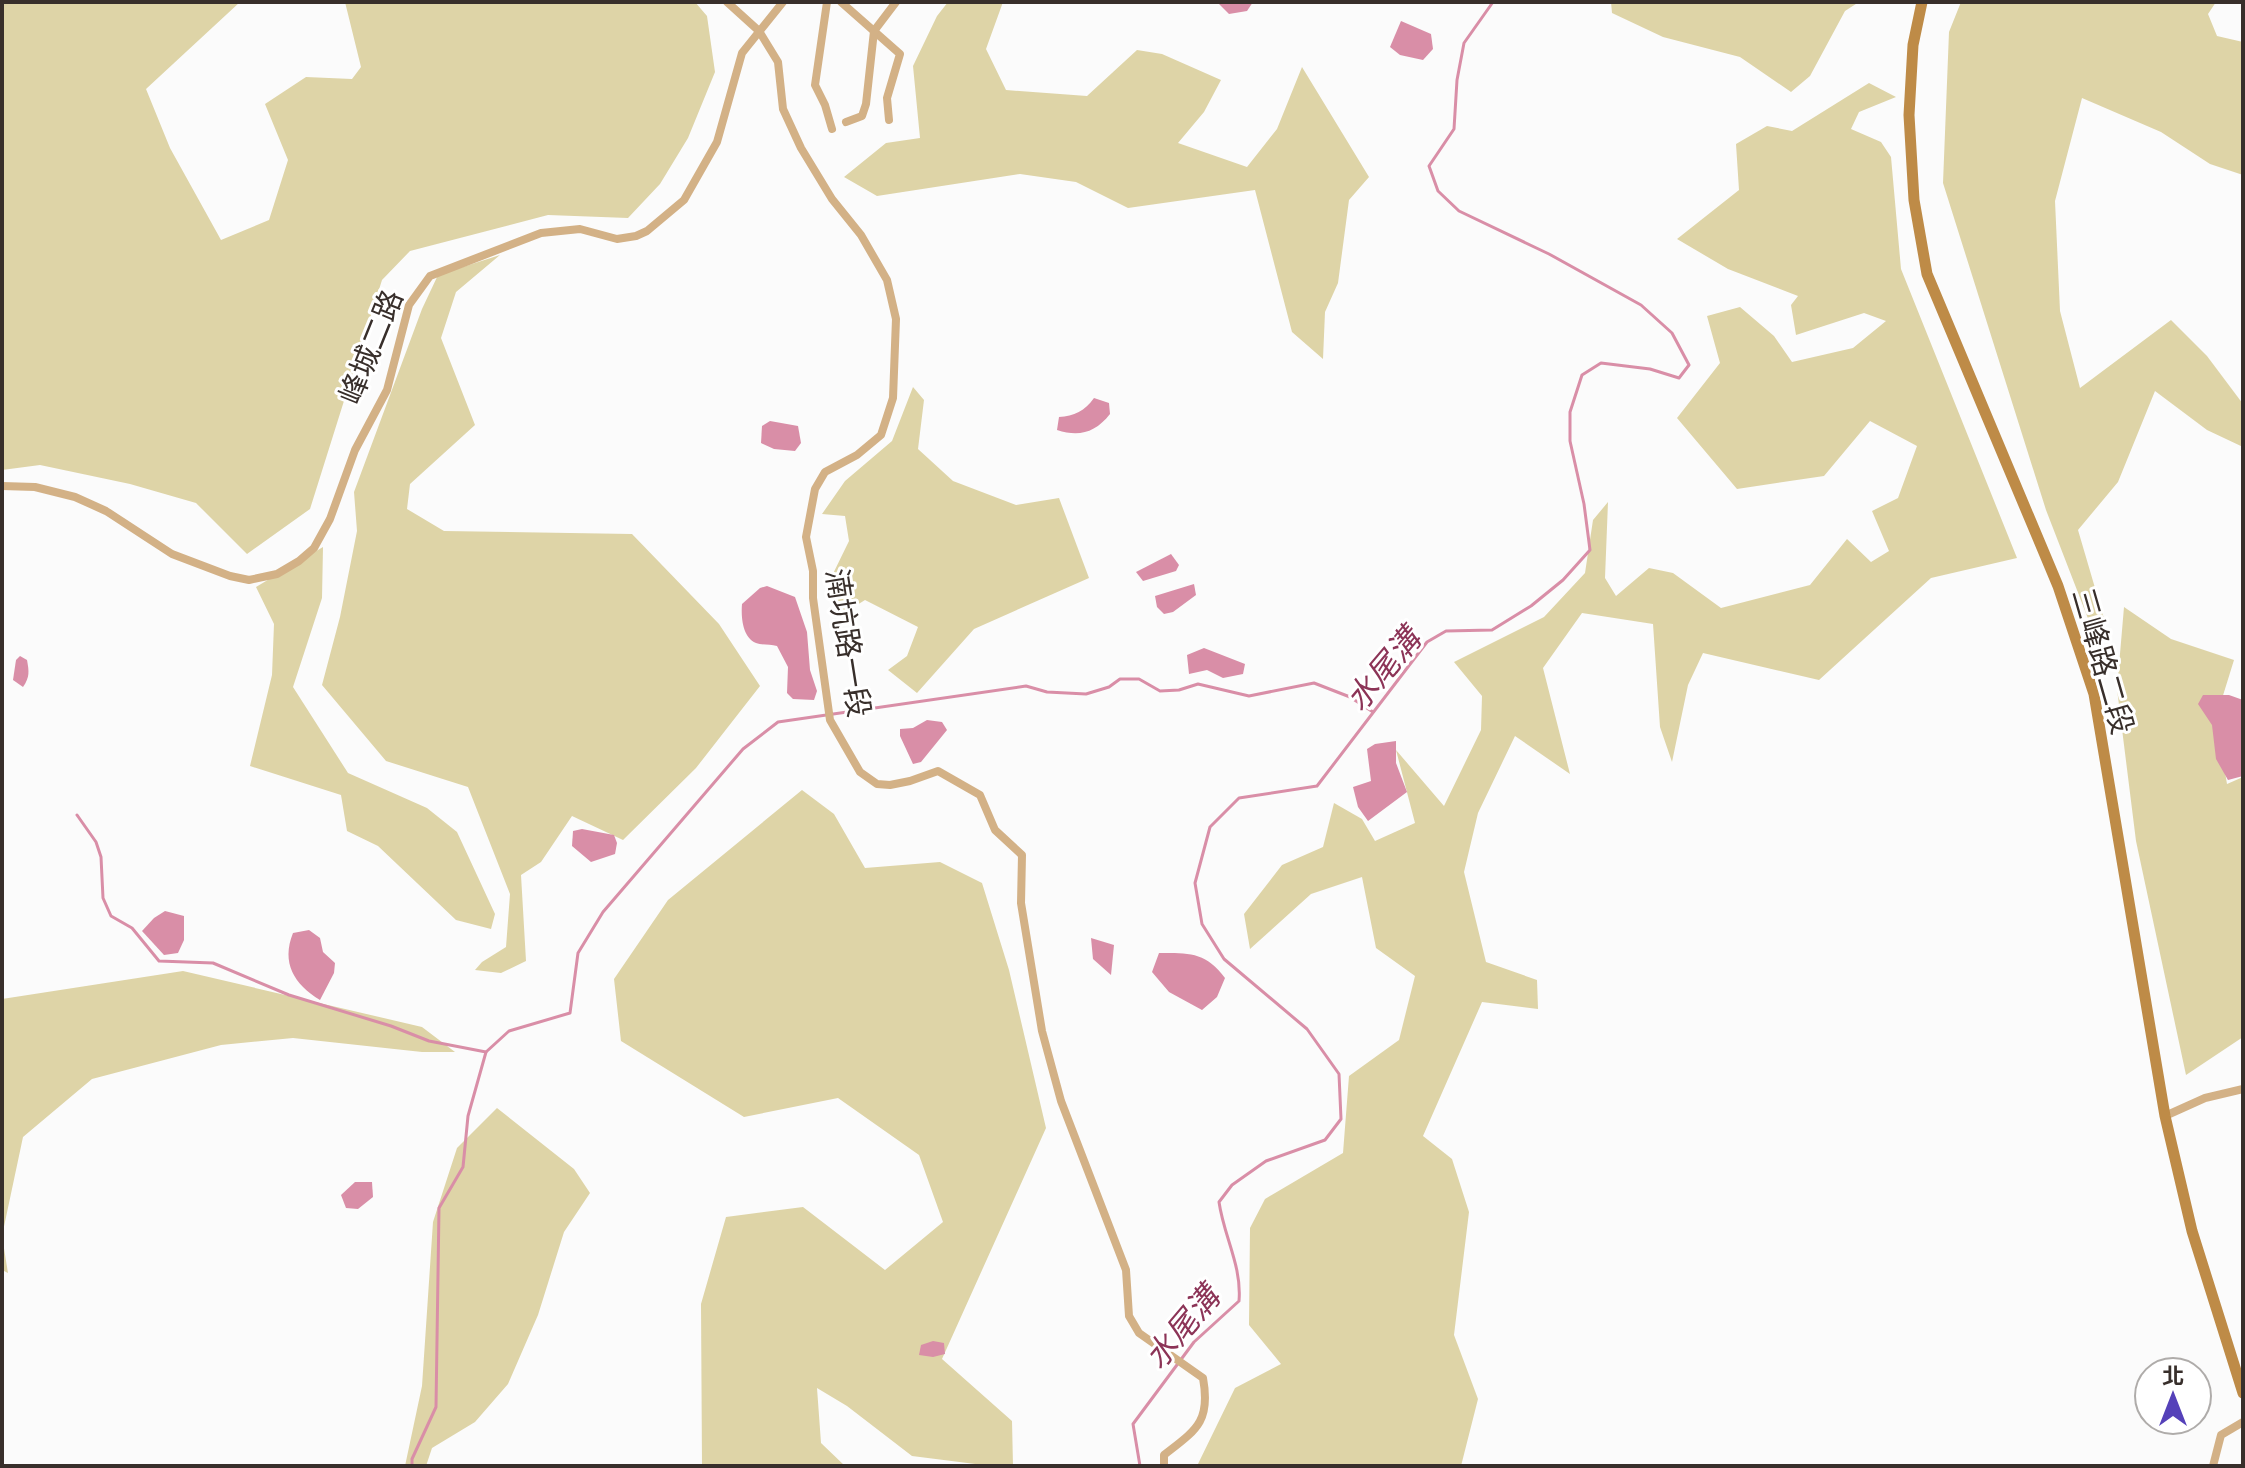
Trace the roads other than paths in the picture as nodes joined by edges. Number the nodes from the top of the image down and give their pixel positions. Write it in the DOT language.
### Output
graph roads {
  1 [pos="727,2"];
  2 [pos="783,2"];
  3 [pos="827,2"];
  4 [pos="841,2"];
  5 [pos="896,2"];
  6 [pos="1922,2"];
  7 [pos="759,31"];
  8 [pos="874,31"];
  9 [pos="889,120"];
  10 [pos="846,122"];
  11 [pos="832,129"];
  12 [pos="2,486"];
  13 [pos="2243,1089"];
  14 [pos="2165,1116"];
  15 [pos="2243,1393"];
  16 [pos="2243,1422"];
  17 [pos="1164,1466"];
  18 [pos="2213,1466"];
  1 -- 7 [label="street, 湳坑路一段"];
  2 -- 7 [label="street, 峰城二路"];
  3 -- 11 [label="street"];
  4 -- 8 [label="street"];
  5 -- 8 [label="street"];
  6 -- 14 [label="street, 三峰路二段"];
  7 -- 12 [label="street, 峰城二路"];
  7 -- 17 [label="street, 湳坑路一段"];
  8 -- 9 [label="street"];
  8 -- 10 [label="street"];
  13 -- 14 [label="street"];
  14 -- 15 [label="street, 三峰路二段"];
  16 -- 18 [label="street"];
}
